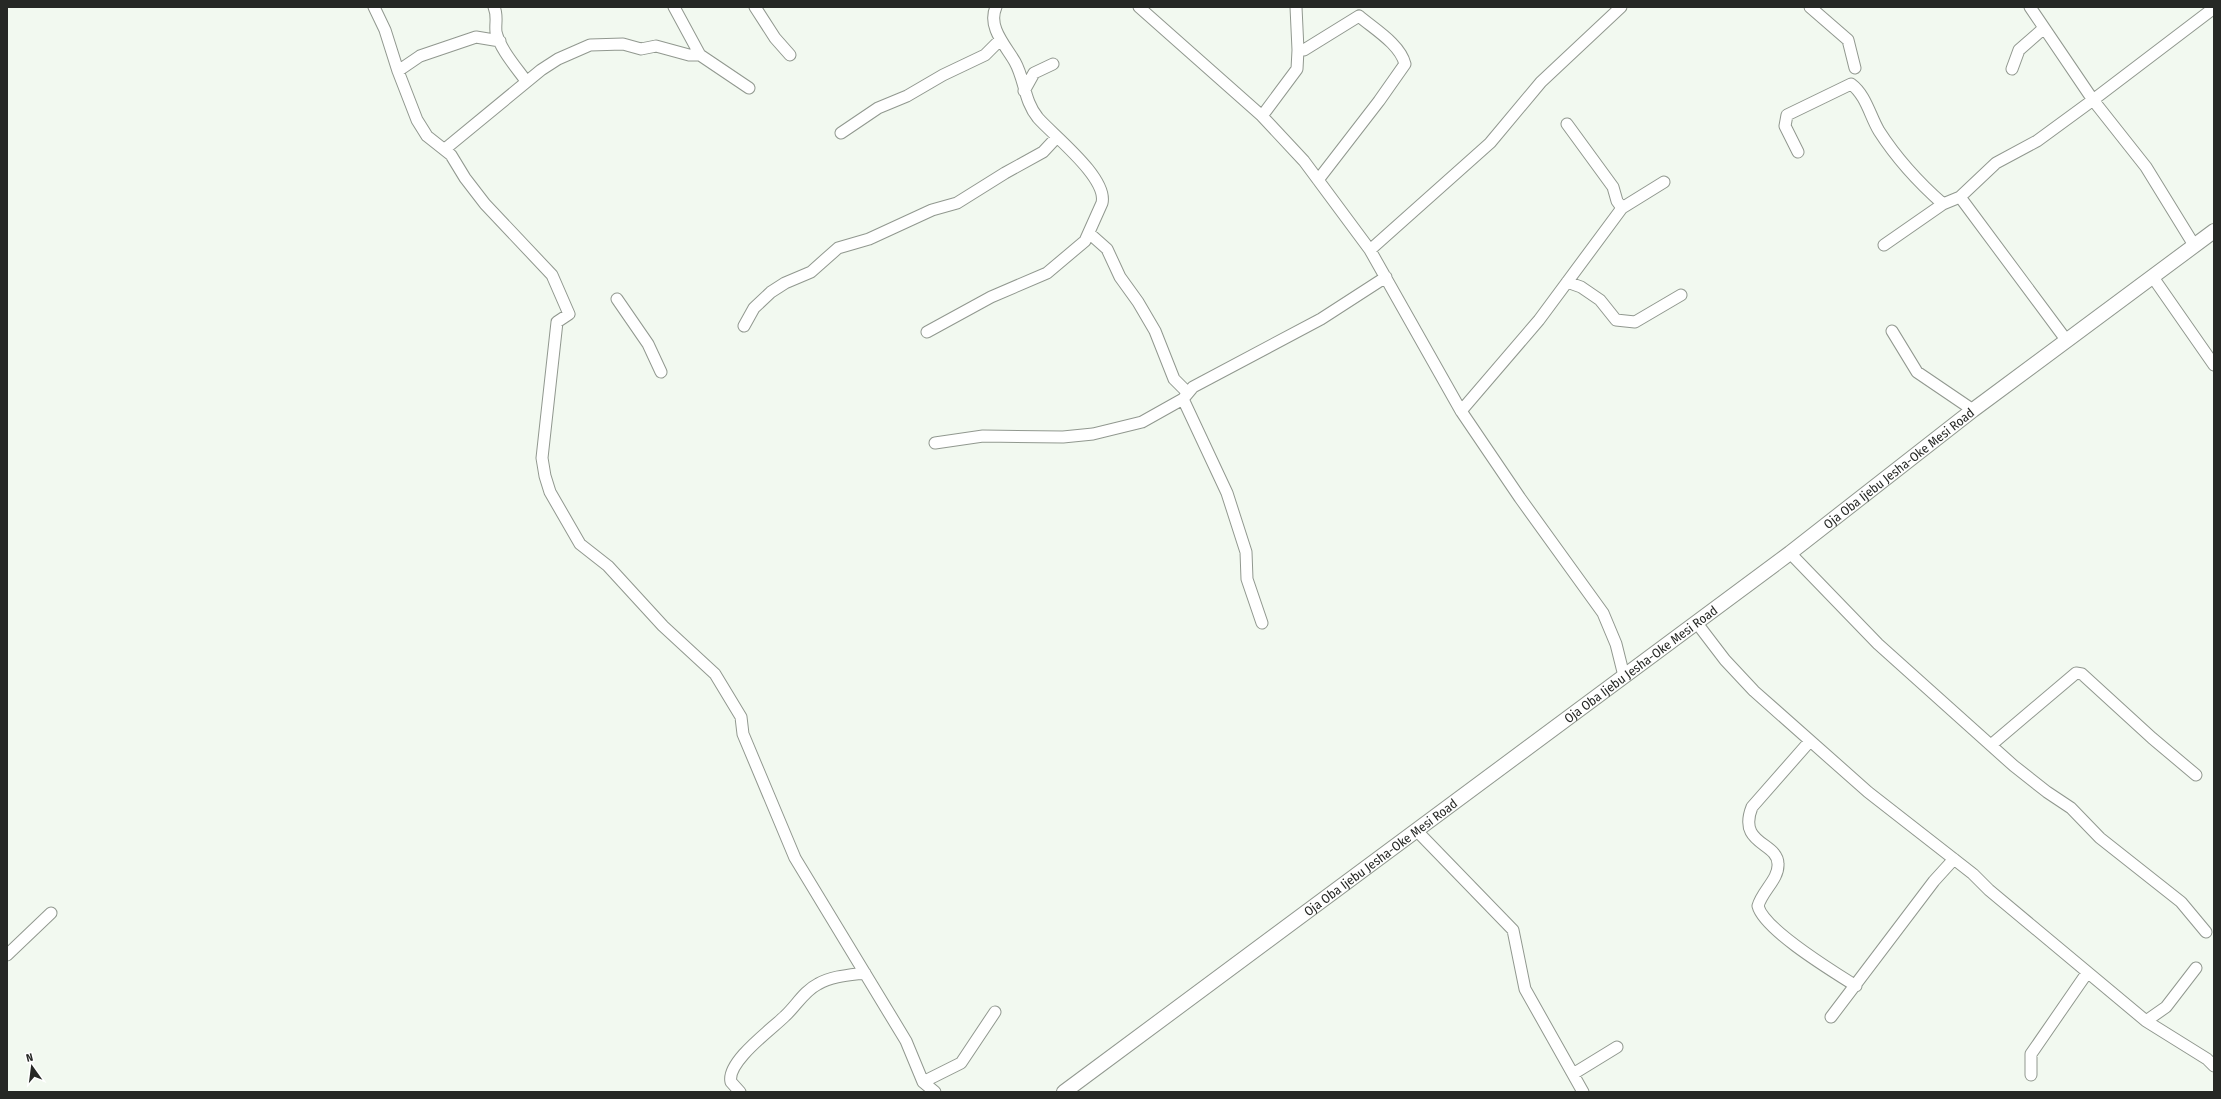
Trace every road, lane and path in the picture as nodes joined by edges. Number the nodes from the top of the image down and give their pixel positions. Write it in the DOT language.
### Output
graph roads {
  1 [pos="374,7"];
  2 [pos="494,7"];
  3 [pos="674,7"];
  4 [pos="755,7"];
  5 [pos="996,7"];
  6 [pos="1139,7"];
  7 [pos="1296,7"];
  8 [pos="1621,7"];
  9 [pos="1810,7"];
  10 [pos="2030,7"];
  11 [pos="2214,8"];
  12 [pos="2044,28"];
  13 [pos="1000,40"];
  14 [pos="500,41"];
  15 [pos="1298,50"];
  16 [pos="700,55"];
  17 [pos="790,55"];
  18 [pos="1016,63"];
  19 [pos="1053,64"];
  20 [pos="1855,68"];
  21 [pos="2012,69"];
  22 [pos="398,71"];
  23 [pos="1034,73"];
  24 [pos="526,81"];
  25 [pos="749,88"];
  26 [pos="1024,91"];
  27 [pos="2093,100"];
  28 [pos="1262,116"];
  29 [pos="1567,124"];
  30 [pos="841,133"];
  31 [pos="1057,137"];
  32 [pos="445,149"];
  33 [pos="1798,152"];
  34 [pos="1318,180"];
  35 [pos="1664,182"];
  36 [pos="1960,197"];
  37 [pos="1943,204"];
  38 [pos="1622,208"];
  39 [pos="2214,230"];
  40 [pos="1089,233"];
  41 [pos="1884,245"];
  42 [pos="2194,245"];
  43 [pos="1370,250"];
  44 [pos="2152,276"];
  45 [pos="1386,277"];
  46 [pos="1568,282"];
  47 [pos="1681,295"];
  48 [pos="617,299"];
  49 [pos="744,326"];
  50 [pos="1892,331"];
  51 [pos="927,332"];
  52 [pos="2068,341"];
  53 [pos="2214,365"];
  54 [pos="661,372"];
  55 [pos="1186,396"];
  56 [pos="1973,410"];
  57 [pos="1461,411"];
  58 [pos="935,443"];
  59 [pos="1790,553"];
  60 [pos="1696,622"];
  61 [pos="1262,623"];
  62 [pos="1624,676"];
  63 [pos="1810,741"];
  64 [pos="1991,745"];
  65 [pos="2196,775"];
  66 [pos="1416,830"];
  67 [pos="1954,859"];
  68 [pos="51,913"];
  69 [pos="2206,932"];
  70 [pos="7,955"];
  71 [pos="2196,968"];
  72 [pos="865,973"];
  73 [pos="2087,973"];
  74 [pos="1856,986"];
  75 [pos="995,1012"];
  76 [pos="1832,1018"];
  77 [pos="2146,1021"];
  78 [pos="1617,1047"];
  79 [pos="2214,1066"];
  80 [pos="1573,1074"];
  81 [pos="2031,1075"];
  82 [pos="923,1082"];
  83 [pos="740,1092"];
  84 [pos="935,1092"];
  85 [pos="1064,1092"];
  86 [pos="1583,1092"];
  1 -- 22 [label="street"];
  2 -- 14 [label="street"];
  3 -- 16 [label="street"];
  4 -- 17 [label="street"];
  5 -- 13 [label="street"];
  6 -- 28 [label="street"];
  7 -- 15 [label="street"];
  8 -- 43 [label="street"];
  9 -- 20 [label="street"];
  10 -- 12 [label="street"];
  11 -- 27 [label="street"];
  12 -- 21 [label="street"];
  12 -- 27 [label="street"];
  13 -- 18 [label="street"];
  13 -- 30 [label="street"];
  14 -- 22 [label="street"];
  14 -- 24 [label="street"];
  15 -- 28 [label="street"];
  15 -- 34 [label="street"];
  16 -- 24 [label="street"];
  16 -- 25 [label="street"];
  18 -- 23 [label="street"];
  18 -- 26 [label="street"];
  19 -- 23 [label="street"];
  22 -- 32 [label="street"];
  23 -- 26 [label="street"];
  24 -- 32 [label="street"];
  26 -- 31 [label="street"];
  27 -- 36 [label="street"];
  27 -- 42 [label="street"];
  28 -- 34 [label="street"];
  29 -- 38 [label="street"];
  31 -- 40 [label="street"];
  31 -- 49 [label="street"];
  32 -- 72 [label="street"];
  33 -- 37 [label="street"];
  34 -- 43 [label="street"];
  35 -- 38 [label="street"];
  36 -- 37 [label="street"];
  36 -- 52 [label="street"];
  37 -- 41 [label="street"];
  38 -- 46 [label="street"];
  39 -- 42 [label="main road, Oja Oba Ijebu Jesha-Oke Mesi Road"];
  40 -- 51 [label="street"];
  40 -- 55 [label="street"];
  42 -- 44 [label="main road, Oja Oba Ijebu Jesha-Oke Mesi Road"];
  43 -- 45 [label="street"];
  44 -- 52 [label="main road, Oja Oba Ijebu Jesha-Oke Mesi Road"];
  44 -- 53 [label="street"];
  45 -- 55 [label="street"];
  45 -- 57 [label="street"];
  46 -- 47 [label="street"];
  46 -- 57 [label="street"];
  48 -- 54 [label="street"];
  50 -- 56 [label="street"];
  52 -- 56 [label="main road, Oja Oba Ijebu Jesha-Oke Mesi Road"];
  55 -- 58 [label="street"];
  55 -- 61 [label="street"];
  56 -- 59 [label="main road, Oja Oba Ijebu Jesha-Oke Mesi Road"];
  57 -- 62 [label="street"];
  59 -- 60 [label="main road, Oja Oba Ijebu Jesha-Oke Mesi Road"];
  59 -- 64 [label="street"];
  60 -- 62 [label="main road, Oja Oba Ijebu Jesha-Oke Mesi Road"];
  60 -- 63 [label="street"];
  62 -- 66 [label="main road, Oja Oba Ijebu Jesha-Oke Mesi Road"];
  63 -- 67 [label="street"];
  63 -- 74 [label="street"];
  64 -- 65 [label="street"];
  64 -- 69 [label="street"];
  66 -- 80 [label="street"];
  66 -- 85 [label="main road, Oja Oba Ijebu Jesha-Oke Mesi Road"];
  67 -- 73 [label="street"];
  67 -- 74 [label="street"];
  68 -- 70 [label="street"];
  71 -- 77 [label="street"];
  72 -- 82 [label="street"];
  72 -- 83 [label="street"];
  73 -- 77 [label="street"];
  73 -- 81 [label="street"];
  74 -- 76 [label="street"];
  75 -- 82 [label="street"];
  77 -- 79 [label="street"];
  78 -- 80 [label="street"];
  80 -- 86 [label="street"];
  82 -- 84 [label="street"];
}
